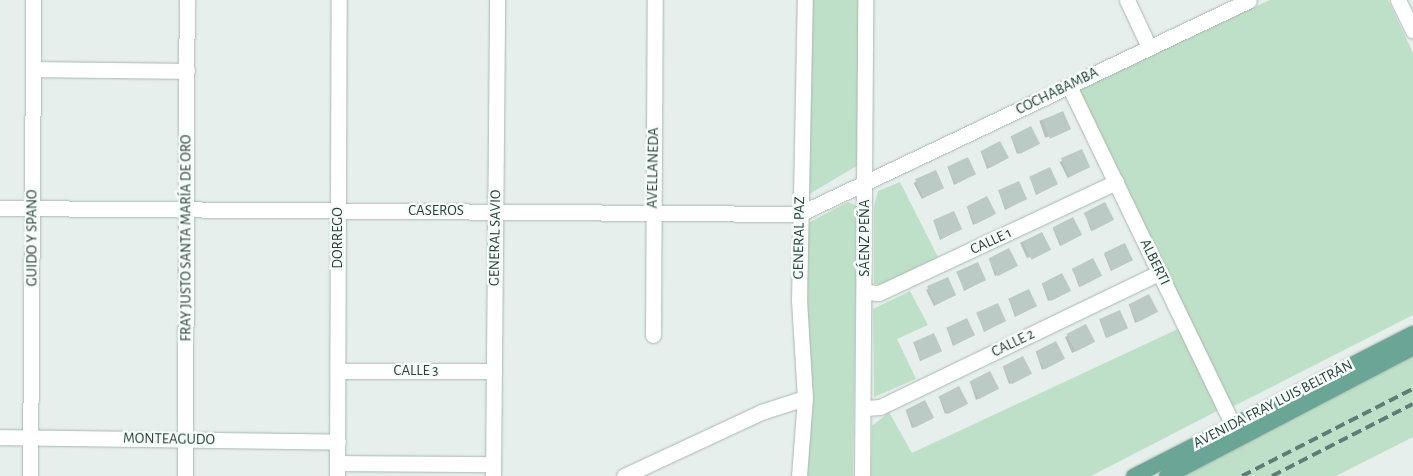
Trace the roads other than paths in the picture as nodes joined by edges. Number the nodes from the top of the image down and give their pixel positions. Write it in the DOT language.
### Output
graph roads {
  1 [pos="33,0"];
  2 [pos="187,0"];
  3 [pos="339,0"];
  4 [pos="497,0"];
  5 [pos="655,0"];
  6 [pos="805,0"];
  7 [pos="865,0"];
  8 [pos="1127,0"];
  9 [pos="1249,0"];
  10 [pos="1398,0"];
  11 [pos="1413,31"];
  12 [pos="1149,47"];
  13 [pos="33,69"];
  14 [pos="187,71"];
  15 [pos="1069,86"];
  16 [pos="865,182"];
  17 [pos="1116,182"];
  18 [pos="0,208"];
  19 [pos="32,208"];
  20 [pos="186,208"];
  21 [pos="338,210"];
  22 [pos="495,211"];
  23 [pos="652,212"];
  24 [pos="800,214"];
  25 [pos="1160,272"];
  26 [pos="866,292"];
  27 [pos="1413,332"];
  28 [pos="653,335"];
  29 [pos="1413,348"];
  30 [pos="338,371"];
  31 [pos="494,371"];
  32 [pos="806,398"];
  33 [pos="865,408"];
  34 [pos="1237,431"];
  35 [pos="0,437"];
  36 [pos="31,437"];
  37 [pos="186,439"];
  38 [pos="338,442"];
  39 [pos="337,470"];
  40 [pos="493,470"];
  41 [pos="30,476"];
  42 [pos="185,476"];
  43 [pos="624,476"];
  44 [pos="799,476"];
  45 [pos="862,476"];
  46 [pos="1133,476"];
  47 [pos="1166,476"];
  1 -- 13 [label="street, GUIDO Y SPANO"];
  2 -- 14 [label="street, FRAY JUSTO SANTA MARÍA DE ORO"];
  3 -- 21 [label="street, DORREGO"];
  4 -- 22 [label="street, GENERAL SAVIO"];
  5 -- 23 [label="street, AVELLANEDA"];
  6 -- 24 [label="street, GENERAL PAZ"];
  7 -- 16 [label="street, SÁENZ PEÑA"];
  8 -- 12 [label="street"];
  9 -- 12 [label="street, COCHABAMBA"];
  10 -- 11 [label="street"];
  12 -- 15 [label="street, COCHABAMBA"];
  13 -- 14 [label="street"];
  13 -- 19 [label="street, GUIDO Y SPANO"];
  14 -- 20 [label="street, FRAY JUSTO SANTA MARÍA DE ORO"];
  15 -- 16 [label="street, COCHABAMBA"];
  15 -- 17 [label="street, ALBERTI"];
  16 -- 24 [label="street, CASEROS"];
  16 -- 26 [label="street, SÁENZ PEÑA"];
  17 -- 25 [label="street, ALBERTI"];
  17 -- 26 [label="street, CALLE 1"];
  18 -- 19 [label="street, CASEROS"];
  19 -- 20 [label="street, CASEROS"];
  19 -- 36 [label="street, GUIDO Y SPANO"];
  20 -- 21 [label="street, CASEROS"];
  20 -- 37 [label="street, FRAY JUSTO SANTA MARÍA DE ORO"];
  21 -- 22 [label="street, CASEROS"];
  21 -- 30 [label="street, DORREGO"];
  22 -- 23 [label="street, CASEROS"];
  22 -- 31 [label="street, GENERAL SAVIO"];
  23 -- 24 [label="street, CASEROS"];
  23 -- 28 [label="street, AVELLANEDA"];
  24 -- 32 [label="street, GENERAL PAZ"];
  25 -- 33 [label="street, CALLE 2"];
  25 -- 34 [label="street, ALBERTI"];
  26 -- 33 [label="street, SÁENZ PEÑA"];
  27 -- 34 [label="main road, AVENIDA FRAY LUIS BELTRÁN"];
  29 -- 34 [label="main road, AVENIDA FRAY LUIS BELTRÁN"];
  30 -- 31 [label="street, CALLE 3"];
  30 -- 38 [label="street, DORREGO"];
  31 -- 40 [label="street, GENERAL SAVIO"];
  32 -- 43 [label="street"];
  32 -- 44 [label="street, GENERAL PAZ"];
  33 -- 45 [label="street, SÁENZ PEÑA"];
  34 -- 46 [label="main road, AVENIDA FRAY LUIS BELTRÁN"];
  34 -- 47 [label="main road, AVENIDA FRAY LUIS BELTRÁN"];
  35 -- 36 [label="street, MONTEAGUDO"];
  36 -- 37 [label="street, MONTEAGUDO"];
  36 -- 41 [label="street, GUIDO Y SPANO"];
  37 -- 38 [label="street, MONTEAGUDO"];
  37 -- 42 [label="street, FRAY JUSTO SANTA MARÍA DE ORO"];
  38 -- 39 [label="street, DORREGO"];
  39 -- 40 [label="street"];
}
